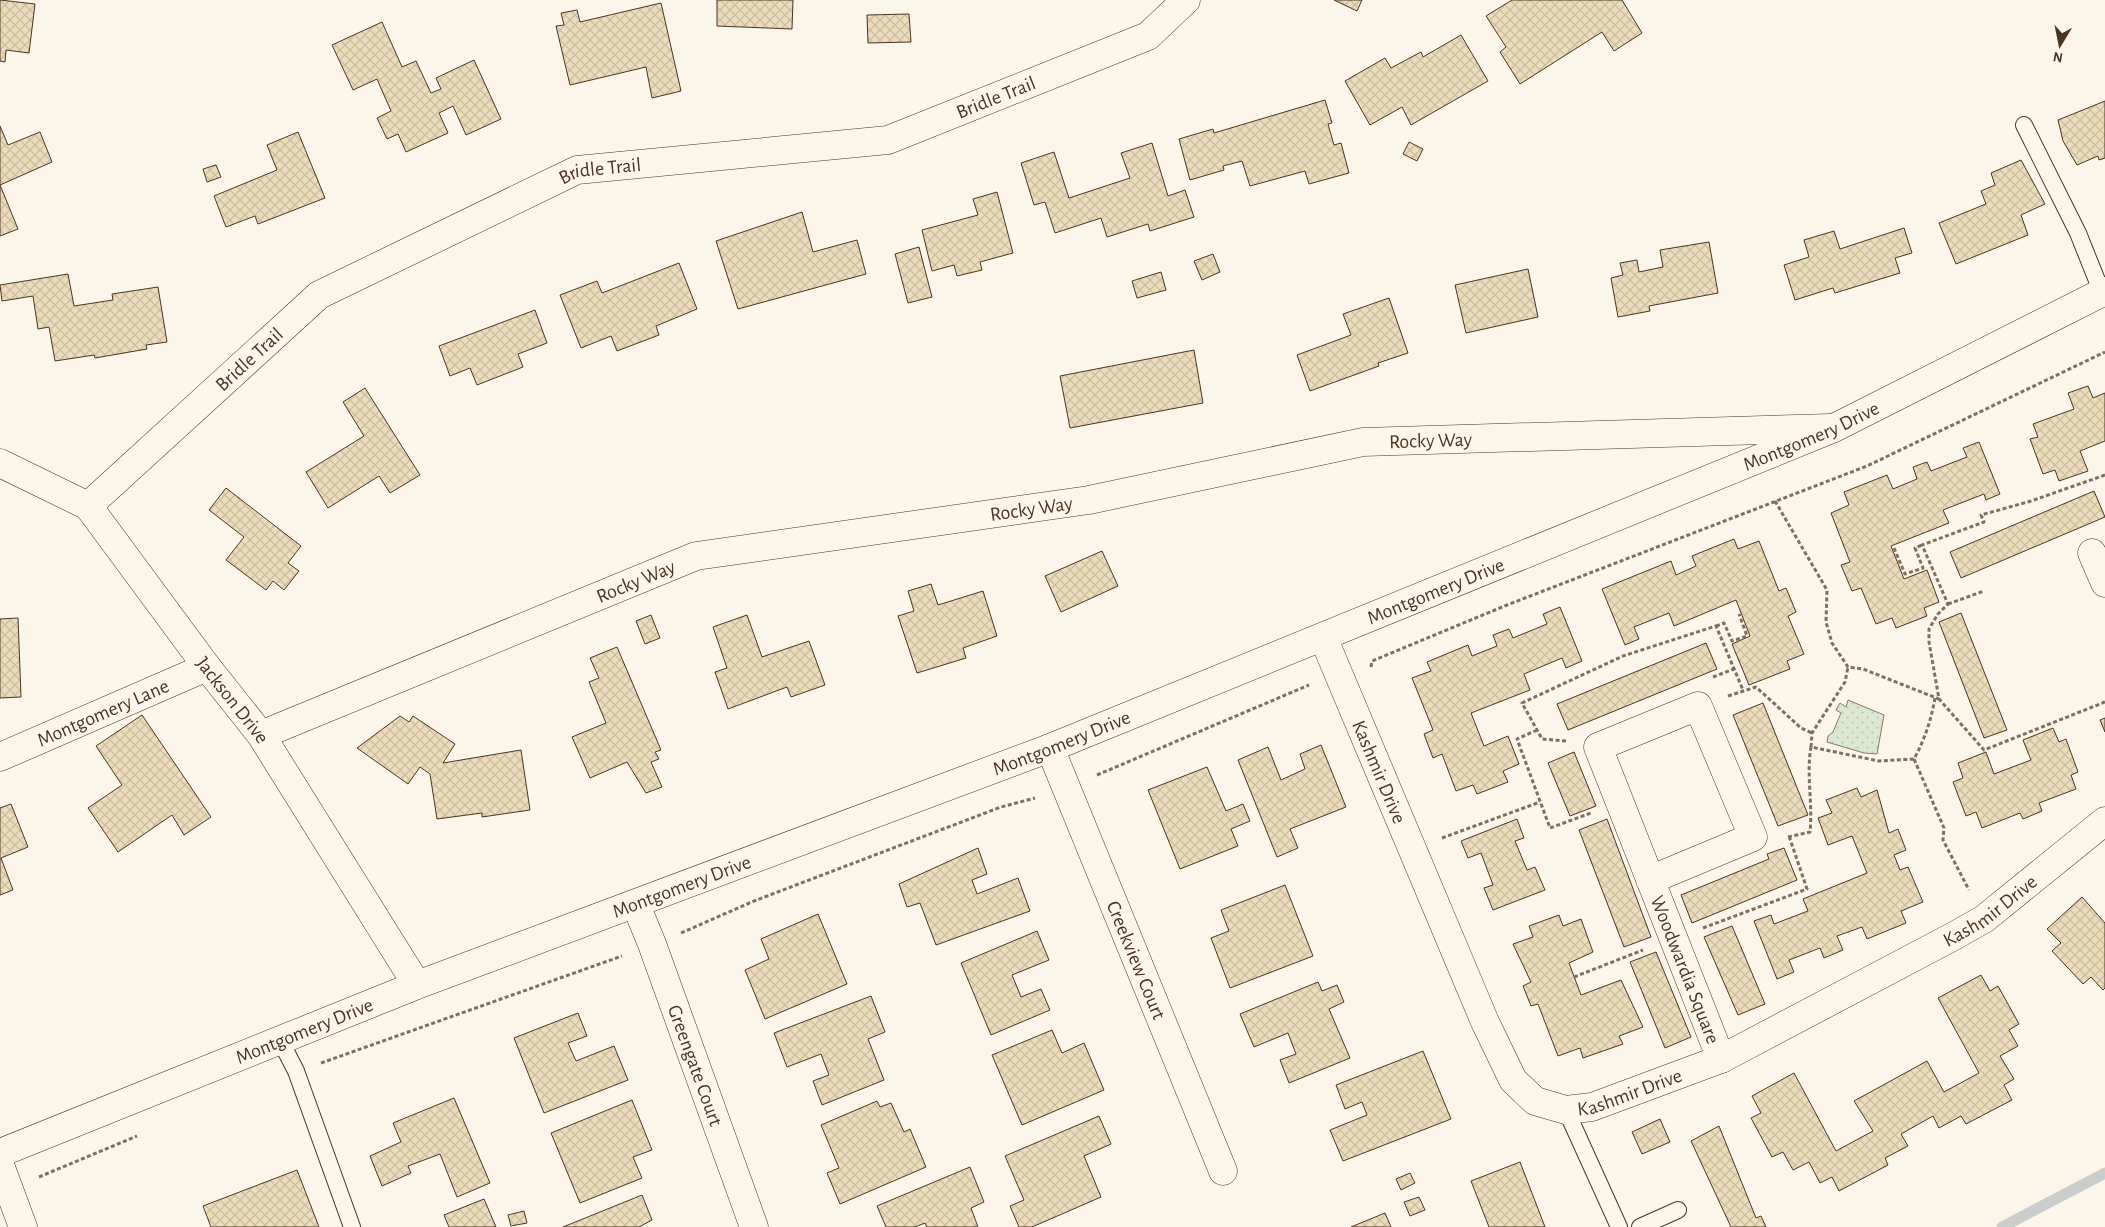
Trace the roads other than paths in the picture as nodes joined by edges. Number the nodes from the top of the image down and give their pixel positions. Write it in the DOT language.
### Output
graph roads {
  1 [pos="1186,0"];
  2 [pos="2024,125"];
  3 [pos="2103,292"];
  4 [pos="1834,428"];
  5 [pos="0,463"];
  6 [pos="88,506"];
  7 [pos="2092,553"];
  8 [pos="2105,583"];
  9 [pos="1323,637"];
  10 [pos="207,667"];
  11 [pos="261,735"];
  12 [pos="1050,748"];
  13 [pos="0,757"];
  14 [pos="2105,821"];
  15 [pos="1650,880"];
  16 [pos="636,905"];
  17 [pos="417,985"];
  18 [pos="280,1040"];
  19 [pos="1721,1059"];
  20 [pos="1566,1110"];
  21 [pos="0,1153"];
  22 [pos="0,1165"];
  23 [pos="1223,1172"];
  24 [pos="1678,1210"];
  25 [pos="23,1227"];
  26 [pos="352,1227"];
  27 [pos="754,1227"];
  28 [pos="1620,1227"];
  29 [pos="1640,1227"];
  1 -- 6 [label="street, Bridle Trail"];
  2 -- 3 [label="lane"];
  3 -- 4 [label="street, Montgomery Drive"];
  4 -- 9 [label="street, Montgomery Drive"];
  4 -- 11 [label="street, Rocky Way"];
  5 -- 6 [label="street, Jackson Drive"];
  6 -- 10 [label="street, Jackson Drive"];
  7 -- 8 [label="street"];
  9 -- 12 [label="street, Montgomery Drive"];
  9 -- 20 [label="street, Kashmir Drive"];
  10 -- 11 [label="street, Jackson Drive"];
  10 -- 13 [label="street, Montgomery Lane"];
  11 -- 17 [label="street, Jackson Drive"];
  12 -- 16 [label="street, Montgomery Drive"];
  12 -- 23 [label="street, Creekview Court"];
  14 -- 19 [label="street, Kashmir Drive"];
  15 -- 15 [label="street, Woodwardia Square"];
  15 -- 19 [label="street, Woodwardia Square"];
  16 -- 17 [label="street, Montgomery Drive"];
  16 -- 27 [label="street, Greengate Court"];
  17 -- 18 [label="street, Montgomery Drive"];
  18 -- 21 [label="street, Montgomery Drive"];
  18 -- 26 [label="lane"];
  19 -- 20 [label="street, Kashmir Drive"];
  20 -- 28 [label="lane"];
  22 -- 25 [label="street"];
  24 -- 29 [label="lane"];
}
